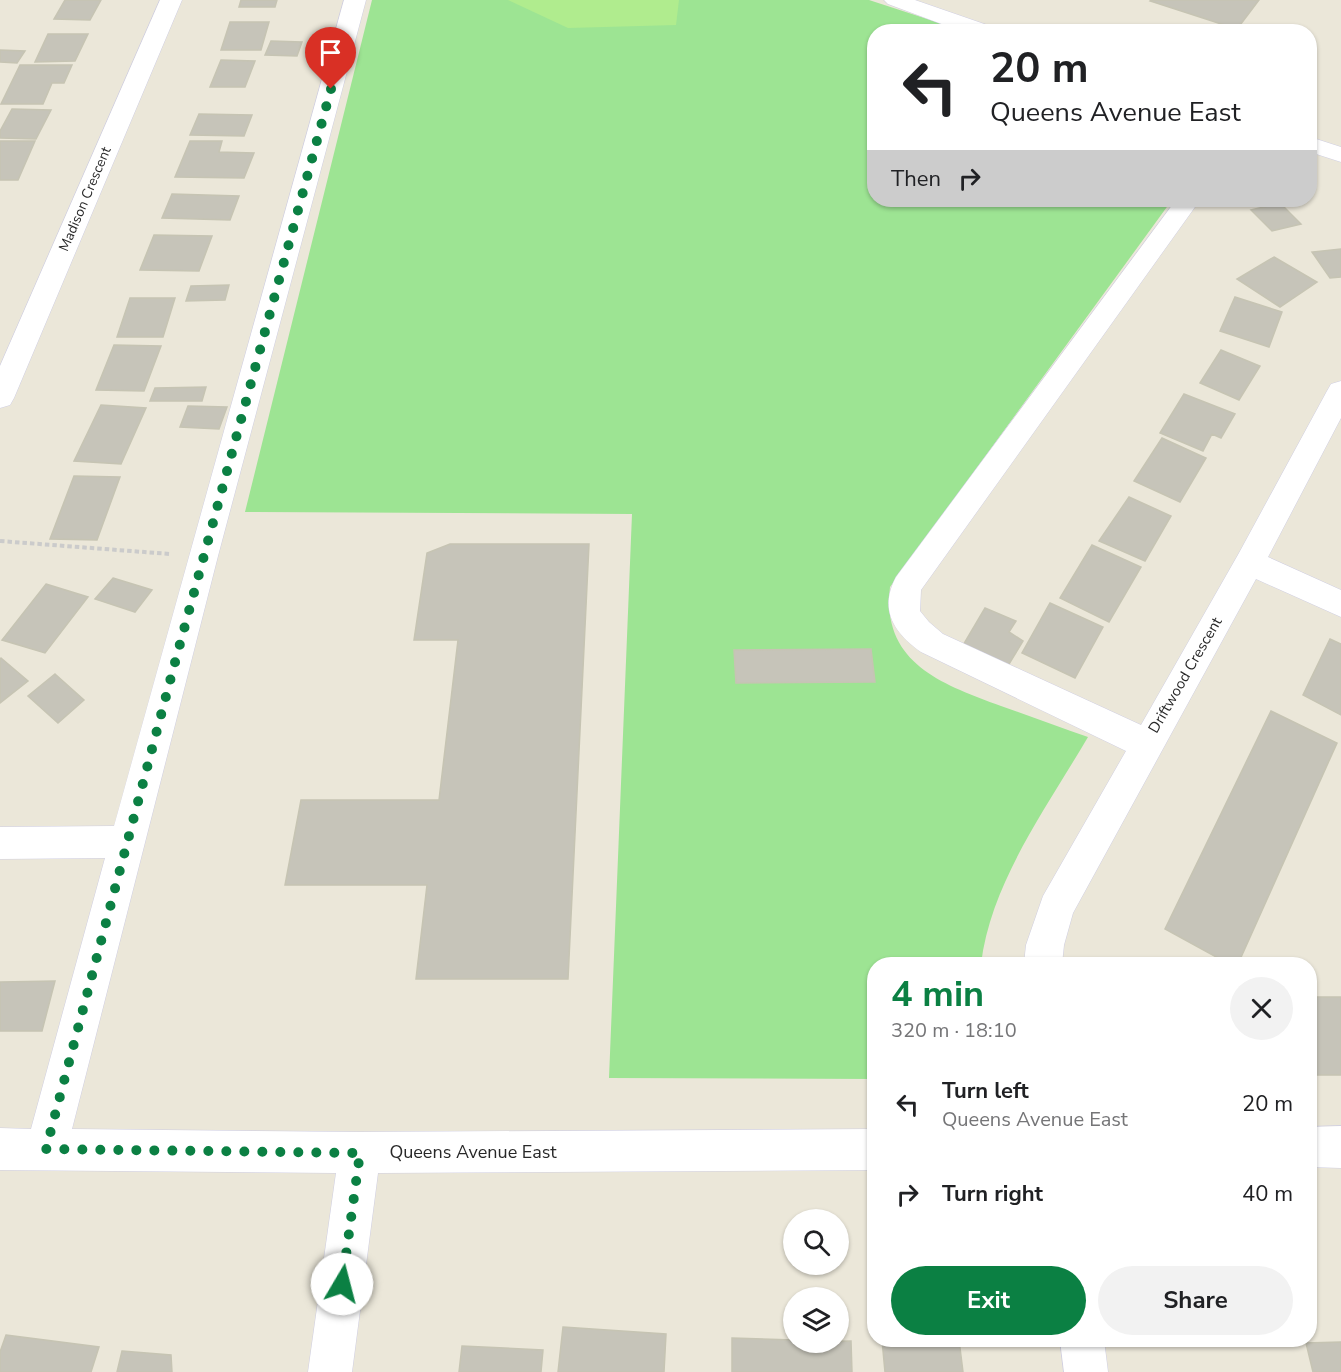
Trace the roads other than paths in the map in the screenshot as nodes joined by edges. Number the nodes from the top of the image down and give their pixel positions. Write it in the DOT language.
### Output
graph roads {
  1 [pos="171,0"];
  2 [pos="355,0"];
  3 [pos="895,0"];
  4 [pos="962,24"];
  5 [pos="1317,146"];
  6 [pos="1341,155"];
  7 [pos="1183,207"];
  8 [pos="1341,391"];
  9 [pos="0,398"];
  10 [pos="1250,562"];
  11 [pos="1341,604"];
  12 [pos="1146,744"];
  13 [pos="127,842"];
  14 [pos="0,843"];
  15 [pos="1043,957"];
  16 [pos="1317,1147"];
  17 [pos="1341,1147"];
  18 [pos="0,1149"];
  19 [pos="46,1149"];
  20 [pos="867,1150"];
  21 [pos="360,1153"];
  22 [pos="1083,1347"];
  23 [pos="330,1372"];
  24 [pos="1086,1372"];
  1 -- 9 [label="street, Madison Crescent"];
  2 -- 13 [label="street"];
  3 -- 4 [label="street"];
  5 -- 6 [label="street"];
  7 -- 12 [label="street"];
  8 -- 10 [label="street, Driftwood Crescent"];
  10 -- 11 [label="street"];
  10 -- 12 [label="street, Driftwood Crescent"];
  12 -- 15 [label="street, Driftwood Crescent"];
  13 -- 14 [label="street"];
  13 -- 19 [label="street"];
  16 -- 17 [label="street"];
  18 -- 19 [label="street, Queens Avenue East"];
  19 -- 21 [label="street, Queens Avenue East"];
  20 -- 21 [label="street, Queens Avenue East"];
  21 -- 23 [label="street"];
  22 -- 24 [label="street"];
}
